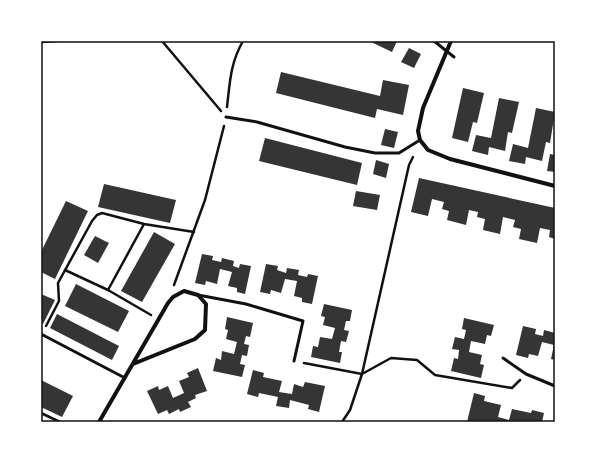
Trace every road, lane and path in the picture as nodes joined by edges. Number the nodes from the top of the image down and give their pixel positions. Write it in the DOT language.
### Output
graph roads {
  1 [pos="57,41"];
  2 [pos="162,41"];
  3 [pos="243,41"];
  4 [pos="434,41"];
  5 [pos="451,41"];
  6 [pos="41,42"];
  7 [pos="447,50"];
  8 [pos="454,57"];
  9 [pos="226,117"];
  10 [pos="420,140"];
  11 [pos="555,186"];
  12 [pos="144,224"];
  13 [pos="194,232"];
  14 [pos="65,270"];
  15 [pos="177,280"];
  16 [pos="108,290"];
  17 [pos="198,295"];
  18 [pos="150,315"];
  19 [pos="41,334"];
  20 [pos="503,358"];
  21 [pos="294,361"];
  22 [pos="133,364"];
  23 [pos="362,374"];
  24 [pos="526,374"];
  25 [pos="125,378"];
  26 [pos="555,386"];
  27 [pos="41,413"];
  28 [pos="60,422"];
  29 [pos="99,422"];
  30 [pos="342,422"];
  1 -- 6 [label="path"];
  2 -- 9 [label="path"];
  3 -- 9 [label="path"];
  4 -- 7 [label="lane"];
  5 -- 7 [label="street"];
  7 -- 8 [label="lane"];
  7 -- 10 [label="street"];
  9 -- 10 [label="lane"];
  9 -- 13 [label="path"];
  10 -- 11 [label="street"];
  10 -- 23 [label="path"];
  12 -- 13 [label="path"];
  12 -- 14 [label="path"];
  12 -- 16 [label="path"];
  13 -- 15 [label="path"];
  14 -- 16 [label="path"];
  14 -- 19 [label="path"];
  16 -- 18 [label="path"];
  17 -- 21 [label="lane"];
  17 -- 22 [label="street"];
  17 -- 22 [label="street"];
  19 -- 25 [label="lane"];
  20 -- 24 [label="lane"];
  21 -- 23 [label="path"];
  22 -- 25 [label="street"];
  23 -- 24 [label="path"];
  23 -- 30 [label="path"];
  24 -- 26 [label="lane"];
  25 -- 29 [label="street"];
  27 -- 28 [label="path"];
}
